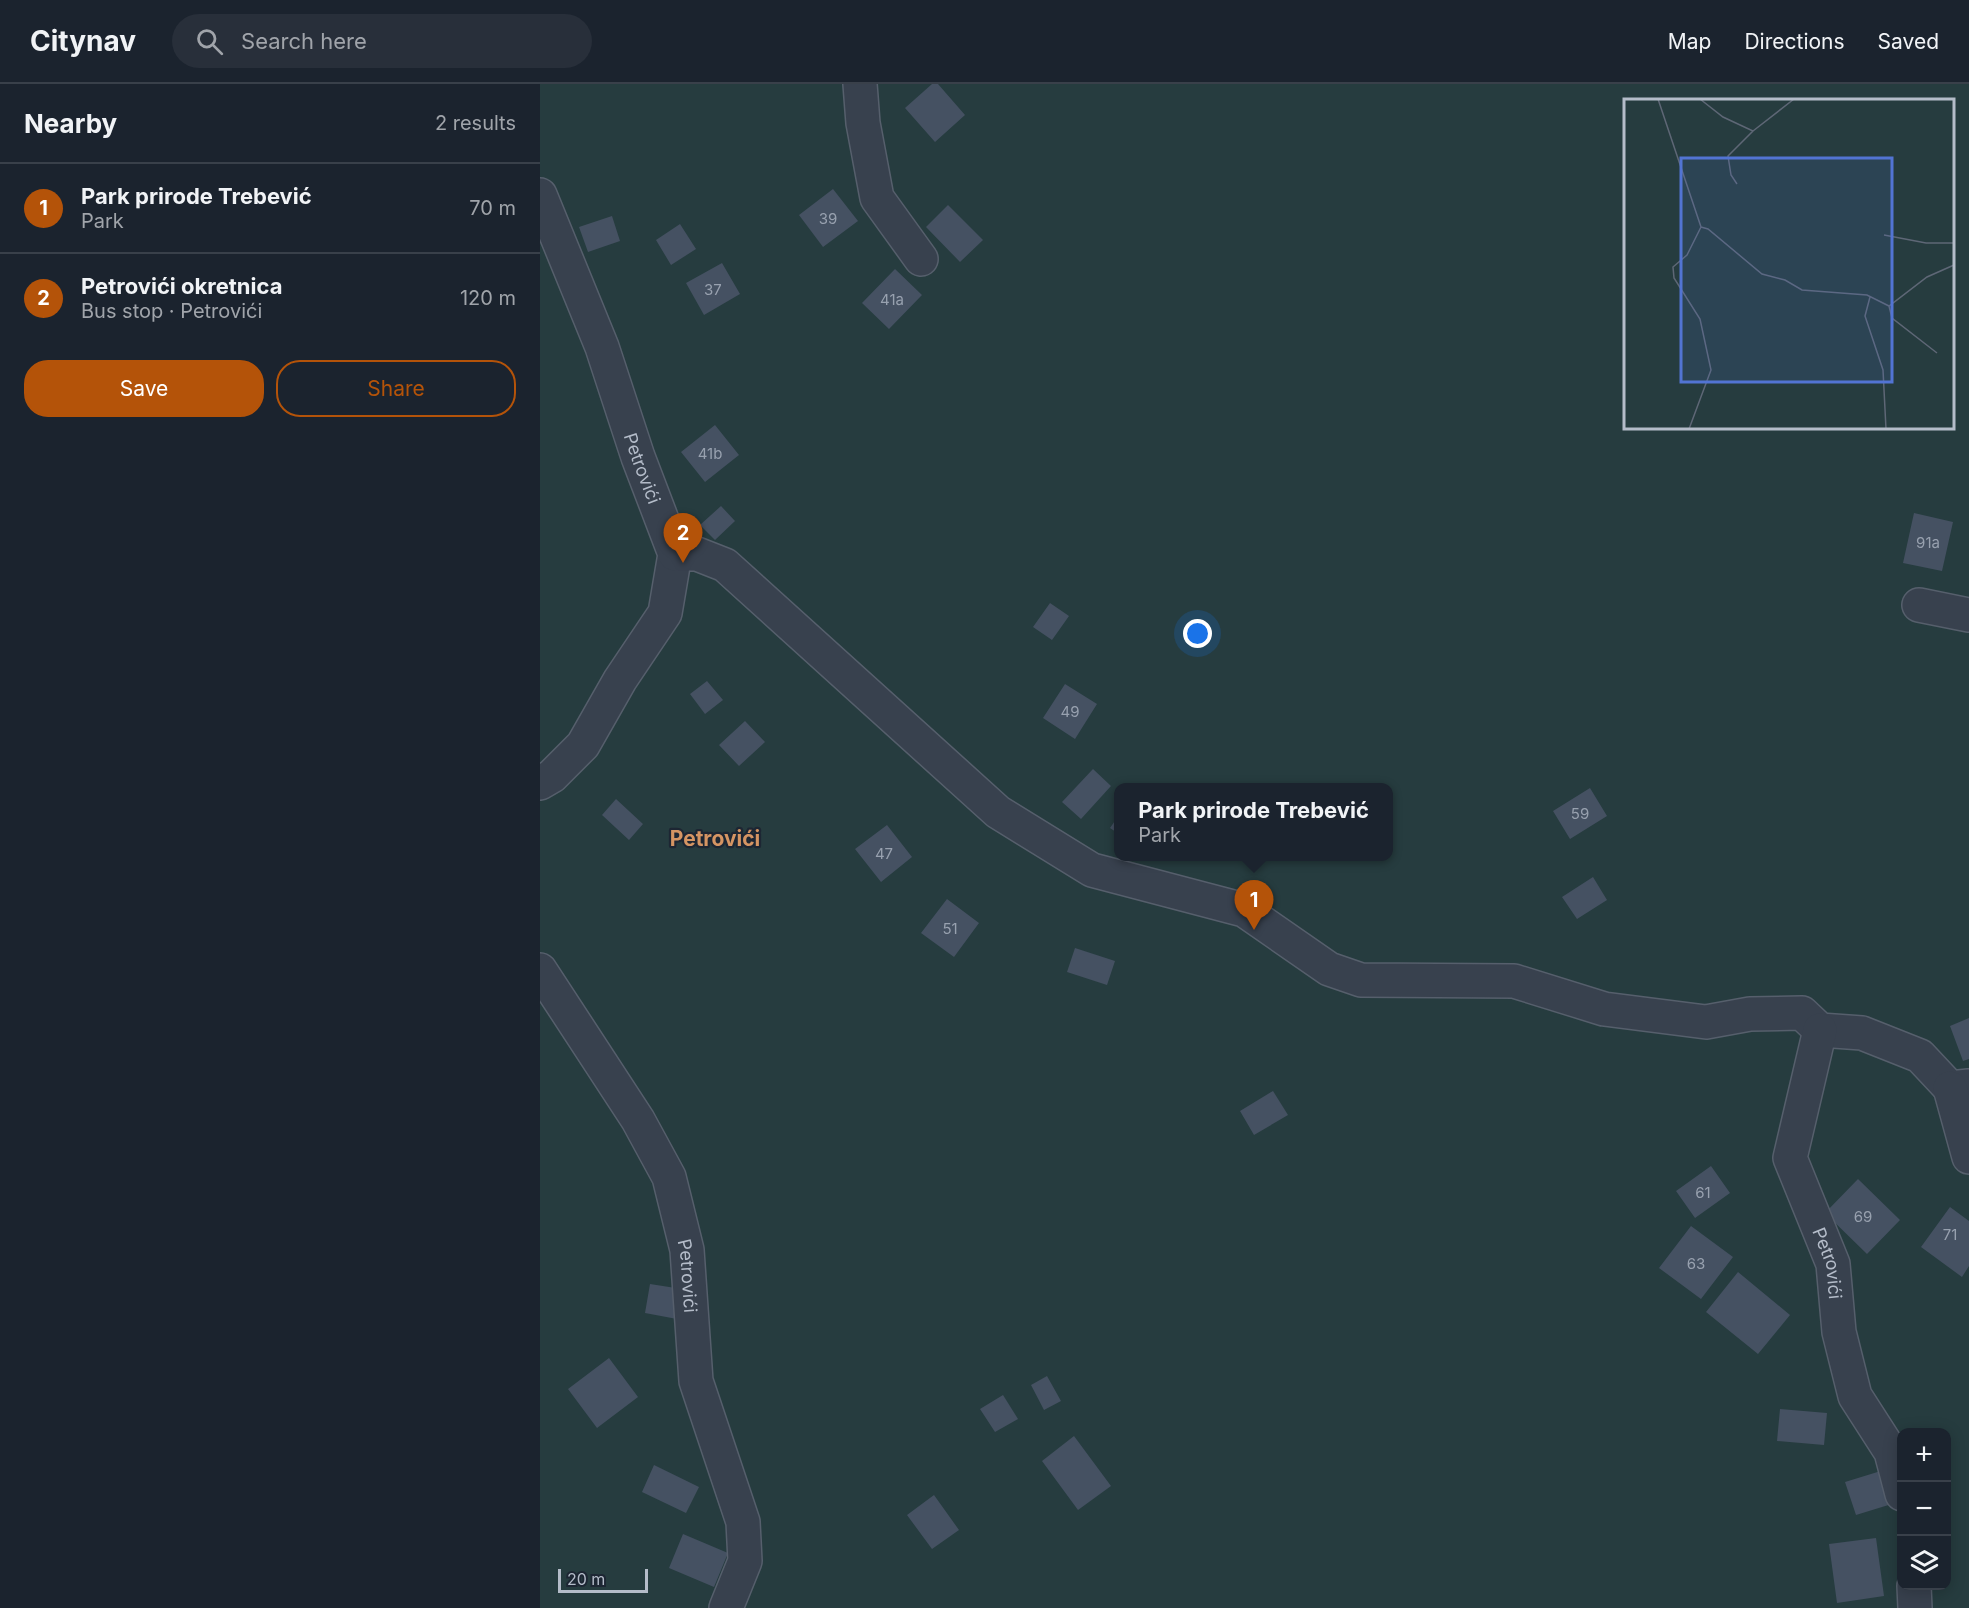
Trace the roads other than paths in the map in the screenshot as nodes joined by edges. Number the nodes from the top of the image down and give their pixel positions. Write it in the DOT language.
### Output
graph roads {
  1 [pos="860,84"];
  2 [pos="540,195"];
  3 [pos="921,259"];
  4 [pos="675,554"];
  5 [pos="1919,605"];
  6 [pos="1969,615"];
  7 [pos="540,783"];
  8 [pos="540,970"];
  9 [pos="1820,1030"];
  10 [pos="1959,1087"];
  11 [pos="1969,1157"];
  12 [pos="1899,1482"];
  13 [pos="1914,1590"];
  14 [pos="726,1608"];
  15 [pos="1916,1608"];
  1 -- 3 [label="street"];
  2 -- 4 [label="street, Petrovići"];
  4 -- 7 [label="street"];
  4 -- 9 [label="street"];
  5 -- 6 [label="street"];
  8 -- 14 [label="street, Petrovići"];
  9 -- 10 [label="street"];
  9 -- 12 [label="street, Petrovići"];
  10 -- 11 [label="street"];
  13 -- 15 [label="street"];
}
